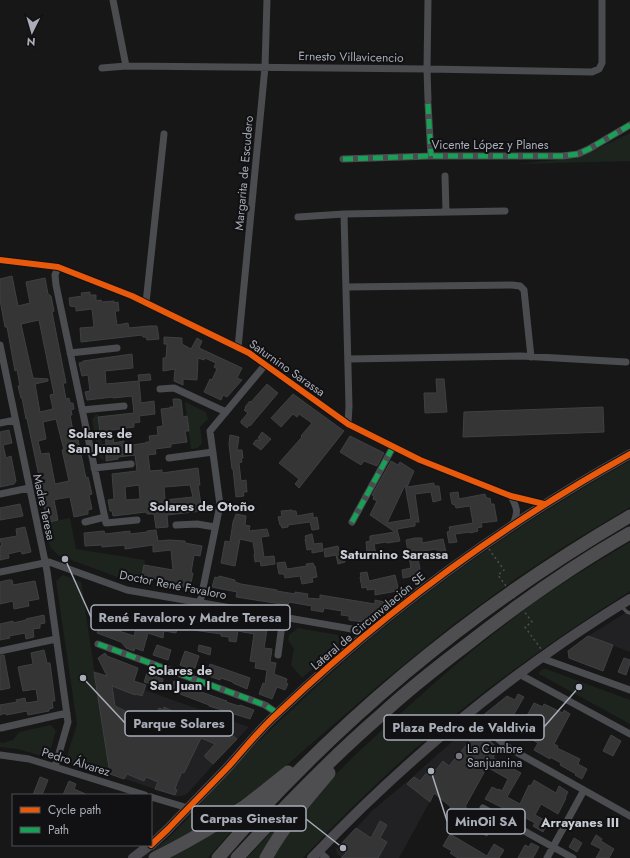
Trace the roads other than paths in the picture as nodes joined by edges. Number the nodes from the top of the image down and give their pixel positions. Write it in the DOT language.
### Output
graph roads {
  1 [pos="113,0"];
  2 [pos="267,0"];
  3 [pos="428,0"];
  4 [pos="602,0"];
  5 [pos="126,66"];
  6 [pos="265,67"];
  7 [pos="102,68"];
  8 [pos="427,69"];
  9 [pos="630,125"];
  10 [pos="164,134"];
  11 [pos="431,156"];
  12 [pos="343,159"];
  13 [pos="445,176"];
  14 [pos="505,211"];
  15 [pos="446,212"];
  16 [pos="344,214"];
  17 [pos="298,217"];
  18 [pos="0,260"];
  19 [pos="58,267"];
  20 [pos="346,287"];
  21 [pos="146,303"];
  22 [pos="0,348"];
  23 [pos="117,348"];
  24 [pos="238,348"];
  25 [pos="70,353"];
  26 [pos="531,357"];
  27 [pos="348,359"];
  28 [pos="626,362"];
  29 [pos="265,365"];
  30 [pos="160,389"];
  31 [pos="124,406"];
  32 [pos="82,410"];
  33 [pos="226,412"];
  34 [pos="15,420"];
  35 [pos="0,423"];
  36 [pos="348,424"];
  37 [pos="393,446"];
  38 [pos="213,452"];
  39 [pos="630,454"];
  40 [pos="169,458"];
  41 [pos="131,464"];
  42 [pos="94,468"];
  43 [pos="29,488"];
  44 [pos="0,494"];
  45 [pos="511,496"];
  46 [pos="544,504"];
  47 [pos="630,516"];
  48 [pos="105,520"];
  49 [pos="137,520"];
  50 [pos="85,522"];
  51 [pos="352,522"];
  52 [pos="176,525"];
  53 [pos="513,525"];
  54 [pos="215,527"];
  55 [pos="630,533"];
  56 [pos="45,563"];
  57 [pos="0,572"];
  58 [pos="630,599"];
  59 [pos="200,603"];
  60 [pos="620,605"];
  61 [pos="630,613"];
  62 [pos="283,617"];
  63 [pos="369,632"];
  64 [pos="56,639"];
  65 [pos="98,644"];
  66 [pos="0,651"];
  67 [pos="541,654"];
  68 [pos="278,655"];
  69 [pos="519,674"];
  70 [pos="409,690"];
  71 [pos="630,690"];
  72 [pos="67,713"];
  73 [pos="277,714"];
  74 [pos="468,714"];
  75 [pos="347,724"];
  76 [pos="1,728"];
  77 [pos="630,734"];
  78 [pos="0,755"];
  79 [pos="55,767"];
  80 [pos="584,790"];
  81 [pos="142,794"];
  82 [pos="152,797"];
  83 [pos="188,808"];
  84 [pos="483,808"];
  85 [pos="630,816"];
  86 [pos="152,844"];
  87 [pos="150,846"];
  88 [pos="553,847"];
  89 [pos="319,856"];
  90 [pos="133,858"];
  91 [pos="155,858"];
  92 [pos="218,858"];
  93 [pos="237,858"];
  94 [pos="266,858"];
  95 [pos="547,858"];
  96 [pos="573,858"];
  1 -- 5 [label="street"];
  2 -- 6 [label="street, Margarita de Escudero"];
  3 -- 8 [label="street"];
  4 -- 8 [label="street, Ernesto Villavicencio"];
  5 -- 6 [label="street, Ernesto Villavicencio"];
  5 -- 7 [label="street, Ernesto Villavicencio"];
  6 -- 8 [label="street, Ernesto Villavicencio"];
  6 -- 24 [label="street, Margarita de Escudero"];
  8 -- 11 [label="street"];
  9 -- 11 [label="street, Vicente López y Planes"];
  10 -- 21 [label="street"];
  11 -- 12 [label="street, Vicente López y Planes"];
  13 -- 15 [label="street"];
  14 -- 15 [label="street"];
  15 -- 16 [label="street"];
  16 -- 17 [label="street"];
  16 -- 20 [label="street"];
  18 -- 19 [label="street, Saturnino Sarassa"];
  19 -- 21 [label="street, Saturnino Sarassa"];
  19 -- 25 [label="street"];
  20 -- 26 [label="street"];
  20 -- 27 [label="street"];
  21 -- 24 [label="street, Saturnino Sarassa"];
  22 -- 34 [label="street, Madre Teresa"];
  23 -- 25 [label="street"];
  24 -- 29 [label="street, Saturnino Sarassa"];
  25 -- 32 [label="street"];
  26 -- 27 [label="street"];
  26 -- 28 [label="street"];
  27 -- 36 [label="street"];
  29 -- 33 [label="street"];
  29 -- 36 [label="street, Saturnino Sarassa"];
  30 -- 33 [label="street"];
  31 -- 32 [label="street"];
  32 -- 42 [label="street"];
  33 -- 38 [label="street"];
  34 -- 35 [label="street"];
  34 -- 43 [label="street, Madre Teresa"];
  36 -- 37 [label="street, Saturnino Sarassa"];
  37 -- 45 [label="street, Saturnino Sarassa"];
  37 -- 51 [label="street"];
  38 -- 40 [label="street"];
  38 -- 54 [label="street"];
  39 -- 46 [label="street, Lateral de Circunvalación SE"];
  41 -- 42 [label="street"];
  42 -- 48 [label="street"];
  43 -- 44 [label="street"];
  43 -- 56 [label="street, Madre Teresa"];
  45 -- 46 [label="street, Saturnino Sarassa"];
  45 -- 53 [label="street"];
  46 -- 53 [label="street, Lateral de Circunvalación SE"];
  47 -- 75 [label="highway"];
  48 -- 49 [label="street"];
  48 -- 50 [label="street"];
  52 -- 54 [label="street"];
  53 -- 63 [label="street, Lateral de Circunvalación SE"];
  54 -- 59 [label="street"];
  55 -- 70 [label="highway"];
  56 -- 57 [label="street, Doctor René Favaloro"];
  56 -- 59 [label="street, Doctor René Favaloro"];
  56 -- 64 [label="street, Madre Teresa"];
  58 -- 60 [label="street"];
  59 -- 62 [label="street, Doctor René Favaloro"];
  60 -- 61 [label="lane"];
  60 -- 67 [label="street"];
  62 -- 63 [label="street, Doctor René Favaloro"];
  62 -- 68 [label="street"];
  63 -- 73 [label="street, Lateral de Circunvalación SE"];
  64 -- 66 [label="street"];
  64 -- 72 [label="street, Madre Teresa"];
  65 -- 73 [label="street"];
  67 -- 69 [label="street"];
  67 -- 71 [label="street"];
  69 -- 74 [label="street"];
  69 -- 77 [label="street"];
  70 -- 93 [label="highway"];
  70 -- 94 [label="highway"];
  72 -- 76 [label="street"];
  72 -- 79 [label="street, Madre Teresa"];
  73 -- 83 [label="street, Lateral de Circunvalación SE"];
  74 -- 80 [label="street"];
  74 -- 89 [label="street"];
  75 -- 91 [label="highway"];
  75 -- 92 [label="highway"];
  78 -- 79 [label="street, Pedro Álvarez"];
  79 -- 81 [label="street, Pedro Álvarez"];
  80 -- 85 [label="street"];
  80 -- 88 [label="street"];
  82 -- 83 [label="street"];
  83 -- 86 [label="street, Lateral de Circunvalación SE"];
  84 -- 88 [label="street"];
  87 -- 90 [label="street, Lateral de Circunvalación SE"];
  88 -- 95 [label="street"];
  88 -- 96 [label="street"];
}
